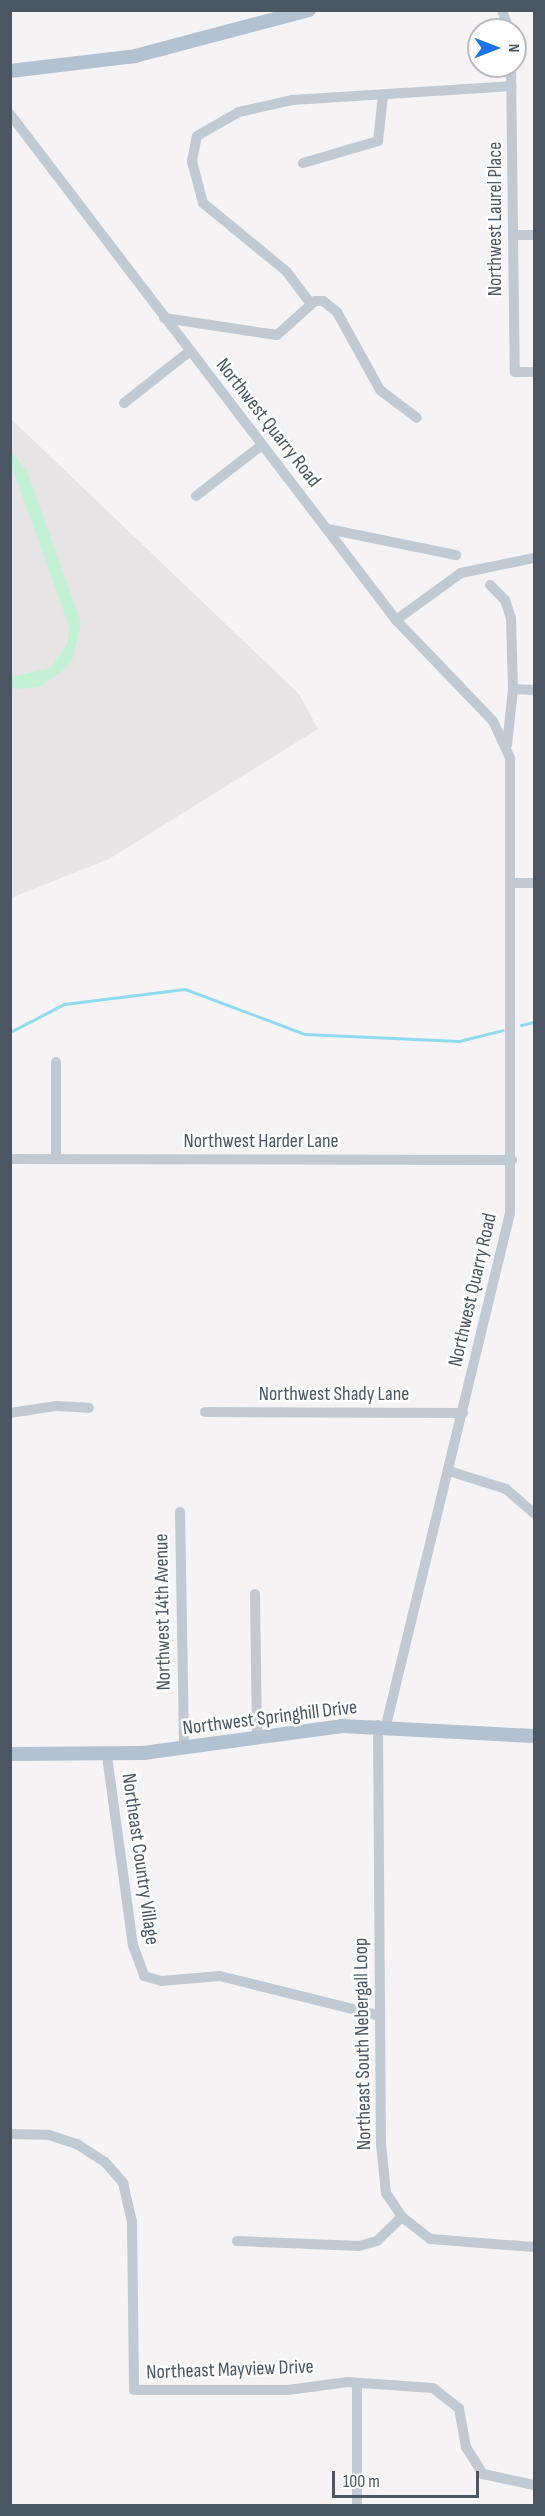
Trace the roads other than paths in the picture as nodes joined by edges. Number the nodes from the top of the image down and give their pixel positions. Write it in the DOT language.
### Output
graph roads {
  1 [pos="309,10"];
  2 [pos="10,71"];
  3 [pos="512,78"];
  4 [pos="512,86"];
  5 [pos="383,96"];
  6 [pos="10,114"];
  7 [pos="303,163"];
  8 [pos="534,235"];
  9 [pos="513,236"];
  10 [pos="311,304"];
  11 [pos="164,318"];
  12 [pos="190,351"];
  13 [pos="534,372"];
  14 [pos="124,403"];
  15 [pos="417,418"];
  16 [pos="262,445"];
  17 [pos="196,496"];
  18 [pos="328,530"];
  19 [pos="456,555"];
  20 [pos="534,558"];
  21 [pos="490,585"];
  22 [pos="396,620"];
  23 [pos="513,689"];
  24 [pos="534,690"];
  25 [pos="507,745"];
  26 [pos="512,883"];
  27 [pos="534,883"];
  28 [pos="56,1062"];
  29 [pos="56,1157"];
  30 [pos="10,1160"];
  31 [pos="512,1160"];
  32 [pos="89,1408"];
  33 [pos="205,1412"];
  34 [pos="10,1413"];
  35 [pos="463,1413"];
  36 [pos="449,1471"];
  37 [pos="180,1512"];
  38 [pos="534,1513"];
  39 [pos="255,1594"];
  40 [pos="382,1725"];
  41 [pos="257,1735"];
  42 [pos="534,1736"];
  43 [pos="184,1748"];
  44 [pos="10,1754"];
  45 [pos="107,1755"];
  46 [pos="380,2016"];
  47 [pos="10,2134"];
  48 [pos="402,2217"];
  49 [pos="237,2241"];
  50 [pos="534,2247"];
  51 [pos="357,2383"];
  52 [pos="534,2485"];
  53 [pos="357,2505"];
  1 -- 2 [label="main road"];
  3 -- 4 [label="street, Northwest Laurel Place"];
  4 -- 5 [label="street"];
  4 -- 9 [label="street, Northwest Laurel Place"];
  5 -- 7 [label="street"];
  5 -- 10 [label="street"];
  6 -- 11 [label="street, Northwest Quarry Road"];
  8 -- 9 [label="street"];
  9 -- 13 [label="street, Northwest Laurel Place"];
  10 -- 11 [label="street"];
  10 -- 15 [label="street"];
  11 -- 12 [label="street, Northwest Quarry Road"];
  12 -- 14 [label="street"];
  12 -- 16 [label="street, Northwest Quarry Road"];
  16 -- 17 [label="street"];
  16 -- 18 [label="street, Northwest Quarry Road"];
  18 -- 19 [label="street"];
  18 -- 22 [label="street, Northwest Quarry Road"];
  20 -- 22 [label="street"];
  21 -- 23 [label="street, Northwest Quarry Road"];
  22 -- 25 [label="street, Northwest Quarry Road"];
  23 -- 24 [label="street"];
  23 -- 25 [label="street, Northwest Quarry Road"];
  25 -- 26 [label="street, Northwest Quarry Road"];
  26 -- 27 [label="street"];
  26 -- 31 [label="street, Northwest Quarry Road"];
  28 -- 29 [label="street"];
  29 -- 30 [label="street, Northwest Harder Lane"];
  29 -- 31 [label="street, Northwest Harder Lane"];
  31 -- 35 [label="street, Northwest Quarry Road"];
  32 -- 34 [label="street"];
  33 -- 35 [label="street, Northwest Shady Lane"];
  35 -- 36 [label="street, Northwest Quarry Road"];
  36 -- 38 [label="street"];
  36 -- 40 [label="street, Northwest Quarry Road"];
  37 -- 43 [label="street, Northwest 14th Avenue"];
  39 -- 41 [label="street"];
  40 -- 41 [label="main road, Northwest Springhill Drive"];
  40 -- 42 [label="main road, Northwest Springhill Drive"];
  40 -- 46 [label="street, Northeast South Nebergall Loop"];
  41 -- 43 [label="main road, Northwest Springhill Drive"];
  43 -- 45 [label="main road, Northwest Springhill Drive"];
  44 -- 45 [label="main road, Northwest Springhill Drive"];
  45 -- 46 [label="street, Northeast Country Village"];
  46 -- 48 [label="street, Northeast South Nebergall Loop"];
  47 -- 51 [label="street, Northeast Mayview Drive"];
  48 -- 49 [label="street"];
  48 -- 50 [label="street, Northeast South Nebergall Loop"];
  51 -- 52 [label="street, Northeast Mayview Drive"];
  51 -- 53 [label="street"];
}
